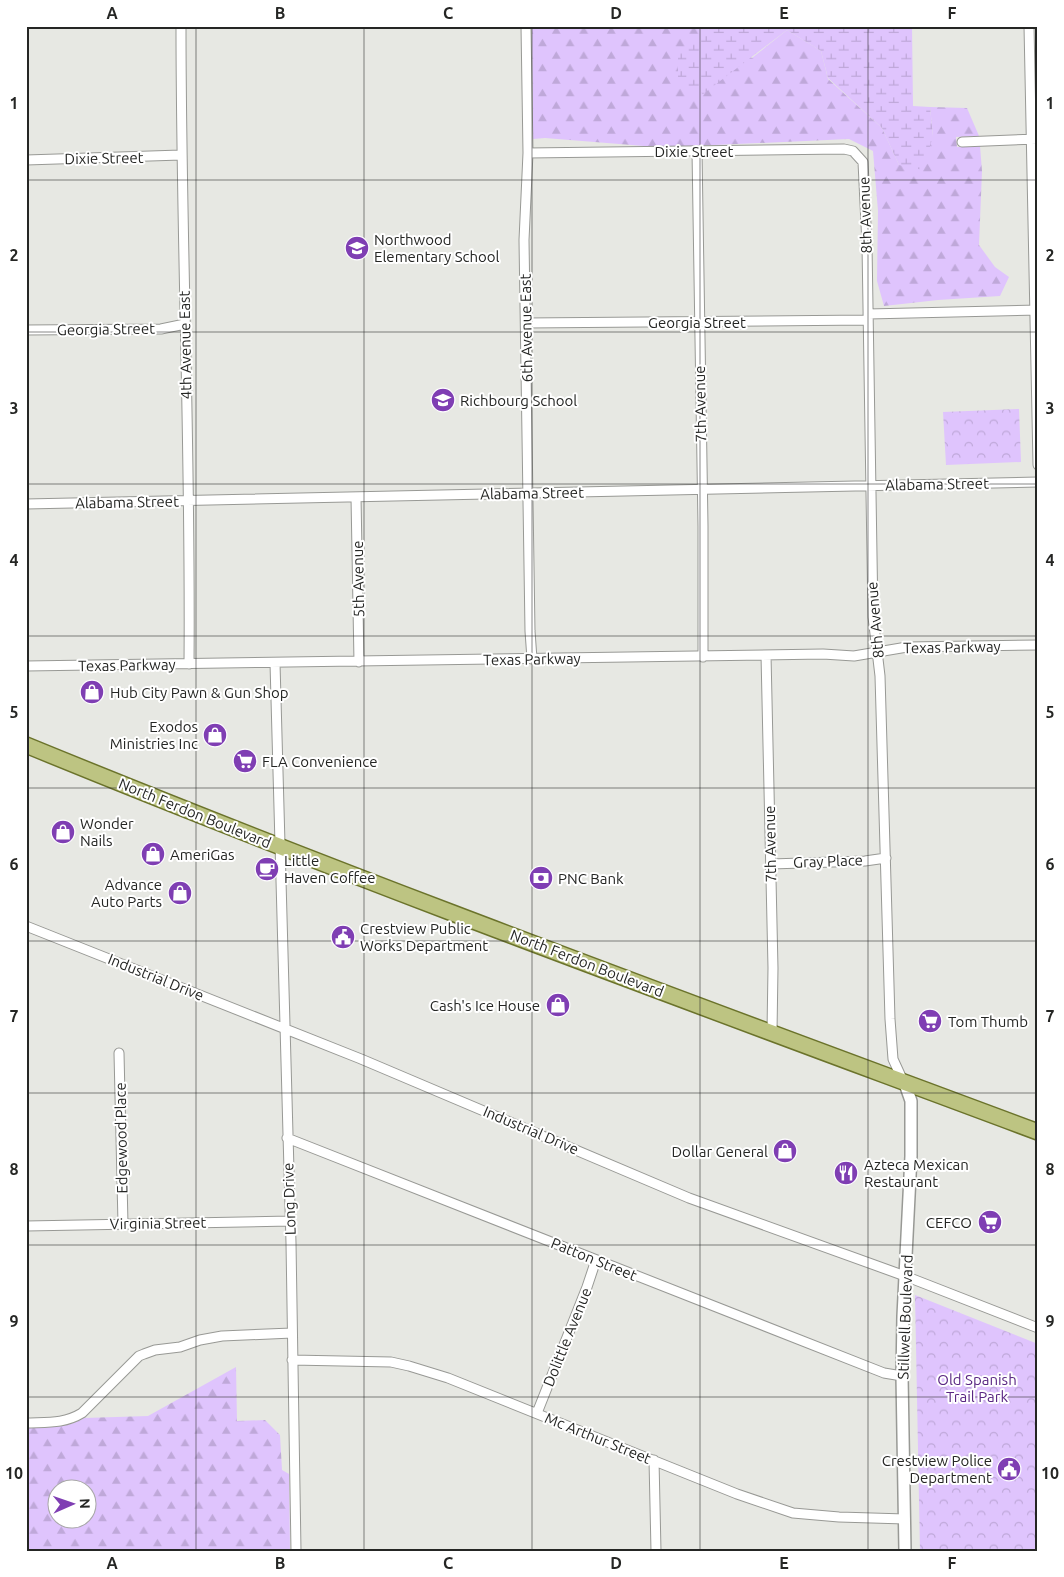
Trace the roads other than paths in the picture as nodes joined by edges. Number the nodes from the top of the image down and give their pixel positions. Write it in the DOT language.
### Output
graph roads {
  1 [pos="181,26"];
  2 [pos="526,26"];
  3 [pos="1029,26"];
  4 [pos="1035,139"];
  5 [pos="962,142"];
  6 [pos="697,151"];
  7 [pos="528,153"];
  8 [pos="181,156"];
  9 [pos="858,156"];
  10 [pos="26,160"];
  11 [pos="1036,311"];
  12 [pos="868,317"];
  13 [pos="700,322"];
  14 [pos="526,323"];
  15 [pos="185,324"];
  16 [pos="26,330"];
  17 [pos="1038,465"];
  18 [pos="1038,482"];
  19 [pos="871,485"];
  20 [pos="701,489"];
  21 [pos="528,493"];
  22 [pos="356,497"];
  23 [pos="189,500"];
  24 [pos="26,504"];
  25 [pos="1038,645"];
  26 [pos="878,653"];
  27 [pos="766,655"];
  28 [pos="703,657"];
  29 [pos="532,659"];
  30 [pos="359,662"];
  31 [pos="275,663"];
  32 [pos="189,664"];
  33 [pos="26,666"];
  34 [pos="26,745"];
  35 [pos="281,848"];
  36 [pos="886,858"];
  37 [pos="771,864"];
  38 [pos="26,926"];
  39 [pos="284,1028"];
  40 [pos="772,1032"];
  41 [pos="119,1053"];
  42 [pos="905,1084"];
  43 [pos="1038,1132"];
  44 [pos="287,1138"];
  45 [pos="290,1221"];
  46 [pos="123,1224"];
  47 [pos="26,1226"];
  48 [pos="596,1260"];
  49 [pos="905,1276"];
  50 [pos="1038,1328"];
  51 [pos="292,1333"];
  52 [pos="292,1360"];
  53 [pos="902,1376"];
  54 [pos="537,1413"];
  55 [pos="26,1423"];
  56 [pos="654,1460"];
  57 [pos="905,1519"];
  58 [pos="296,1551"];
  59 [pos="656,1551"];
  60 [pos="905,1551"];
  1 -- 8 [label="street, 4th Avenue East"];
  2 -- 7 [label="street, 6th Avenue East"];
  3 -- 4 [label="street"];
  4 -- 5 [label="street"];
  4 -- 11 [label="street"];
  6 -- 7 [label="street, Dixie Street"];
  6 -- 9 [label="street, Dixie Street"];
  6 -- 13 [label="street, 7th Avenue"];
  7 -- 14 [label="street, 6th Avenue East"];
  8 -- 10 [label="street, Dixie Street"];
  8 -- 15 [label="street, 4th Avenue East"];
  9 -- 12 [label="street, 8th Avenue"];
  11 -- 12 [label="street, Georgia Street"];
  11 -- 17 [label="street"];
  12 -- 13 [label="street, Georgia Street"];
  12 -- 19 [label="street, 8th Avenue"];
  13 -- 14 [label="street, Georgia Street"];
  13 -- 20 [label="street, 7th Avenue"];
  14 -- 21 [label="street, 6th Avenue East"];
  15 -- 16 [label="street, Georgia Street"];
  15 -- 23 [label="street, 4th Avenue East"];
  18 -- 19 [label="street, Alabama Street"];
  19 -- 20 [label="street, Alabama Street"];
  19 -- 26 [label="street, 8th Avenue"];
  20 -- 21 [label="street, Alabama Street"];
  20 -- 28 [label="street, 7th Avenue"];
  21 -- 22 [label="street, Alabama Street"];
  21 -- 29 [label="street, 6th Avenue East"];
  22 -- 23 [label="street, Alabama Street"];
  22 -- 30 [label="street, 5th Avenue"];
  23 -- 24 [label="street, Alabama Street"];
  23 -- 32 [label="street, 4th Avenue East"];
  25 -- 26 [label="street, Texas Parkway"];
  26 -- 27 [label="street, Texas Parkway"];
  26 -- 36 [label="street, 8th Avenue"];
  27 -- 28 [label="street, Texas Parkway"];
  27 -- 37 [label="street, 7th Avenue"];
  28 -- 29 [label="street, Texas Parkway"];
  29 -- 30 [label="street, Texas Parkway"];
  30 -- 31 [label="street, Texas Parkway"];
  31 -- 32 [label="street, Texas Parkway"];
  31 -- 35 [label="street, Long Drive"];
  32 -- 33 [label="street, Texas Parkway"];
  34 -- 35 [label="main road, North Ferdon Boulevard"];
  35 -- 39 [label="street, Long Drive"];
  35 -- 40 [label="main road, North Ferdon Boulevard"];
  36 -- 37 [label="street, Gray Place"];
  36 -- 42 [label="street, 8th Avenue"];
  37 -- 40 [label="street, 7th Avenue"];
  38 -- 39 [label="street, Industrial Drive"];
  39 -- 44 [label="street, Long Drive"];
  39 -- 49 [label="street, Industrial Drive"];
  40 -- 42 [label="main road, North Ferdon Boulevard"];
  41 -- 46 [label="street, Edgewood Place"];
  42 -- 43 [label="main road, North Ferdon Boulevard"];
  42 -- 49 [label="street, Stillwell Boulevard"];
  44 -- 45 [label="street, Long Drive"];
  44 -- 48 [label="street, Patton Street"];
  45 -- 46 [label="street, Virginia Street"];
  45 -- 51 [label="street, Long Drive"];
  46 -- 47 [label="street, Virginia Street"];
  48 -- 53 [label="street, Patton Street"];
  48 -- 54 [label="street, Dolittle Avenue"];
  49 -- 50 [label="street, Industrial Drive"];
  49 -- 53 [label="street, Stillwell Boulevard"];
  51 -- 52 [label="street, Long Drive"];
  51 -- 55 [label="street"];
  52 -- 54 [label="street, Mc Arthur Street"];
  52 -- 58 [label="street, Long Drive"];
  53 -- 57 [label="street, Stillwell Boulevard"];
  54 -- 56 [label="street, Mc Arthur Street"];
  56 -- 57 [label="street, Mc Arthur Street"];
  56 -- 59 [label="street"];
  57 -- 60 [label="street, Stillwell Boulevard"];
}
